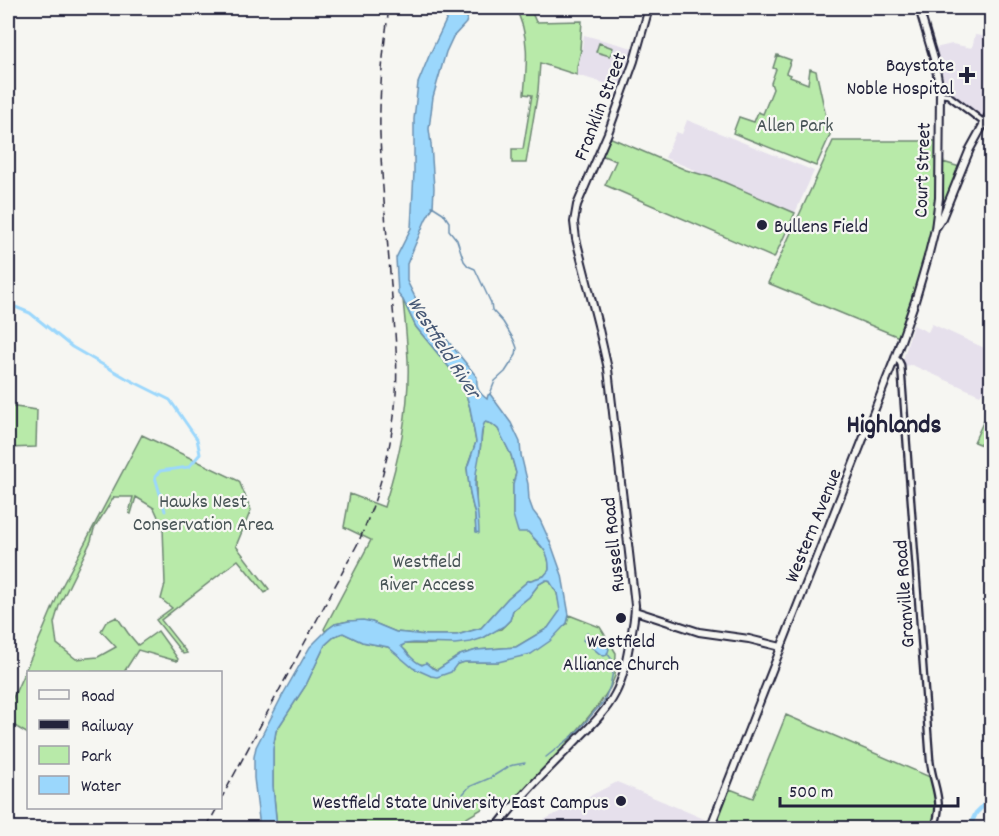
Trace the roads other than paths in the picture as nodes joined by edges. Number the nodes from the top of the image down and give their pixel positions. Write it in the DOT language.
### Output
graph roads {
  1 [pos="649,8"];
  2 [pos="919,8"];
  3 [pos="940,94"];
  4 [pos="992,109"];
  5 [pos="983,124"];
  6 [pos="992,129"];
  7 [pos="947,205"];
  8 [pos="938,207"];
  9 [pos="574,215"];
  10 [pos="935,230"];
  11 [pos="895,358"];
  12 [pos="635,611"];
  13 [pos="781,647"];
  14 [pos="496,828"];
  15 [pos="710,828"];
  16 [pos="934,828"];
  1 -- 9 [label="main road, Franklin Street"];
  2 -- 3 [label="main road, Court Street"];
  3 -- 5 [label="street"];
  3 -- 8 [label="main road, Court Street"];
  4 -- 5 [label="main road"];
  5 -- 6 [label="street"];
  5 -- 7 [label="main road"];
  7 -- 8 [label="street"];
  7 -- 10 [label="main road"];
  8 -- 10 [label="main road, Court Street"];
  9 -- 12 [label="main road, Russell Road"];
  10 -- 11 [label="main road, Western Avenue"];
  11 -- 13 [label="main road, Western Avenue"];
  11 -- 16 [label="street, Granville Road"];
  12 -- 13 [label="main road"];
  12 -- 14 [label="main road, Russell Road"];
  13 -- 15 [label="main road, Western Avenue"];
}
